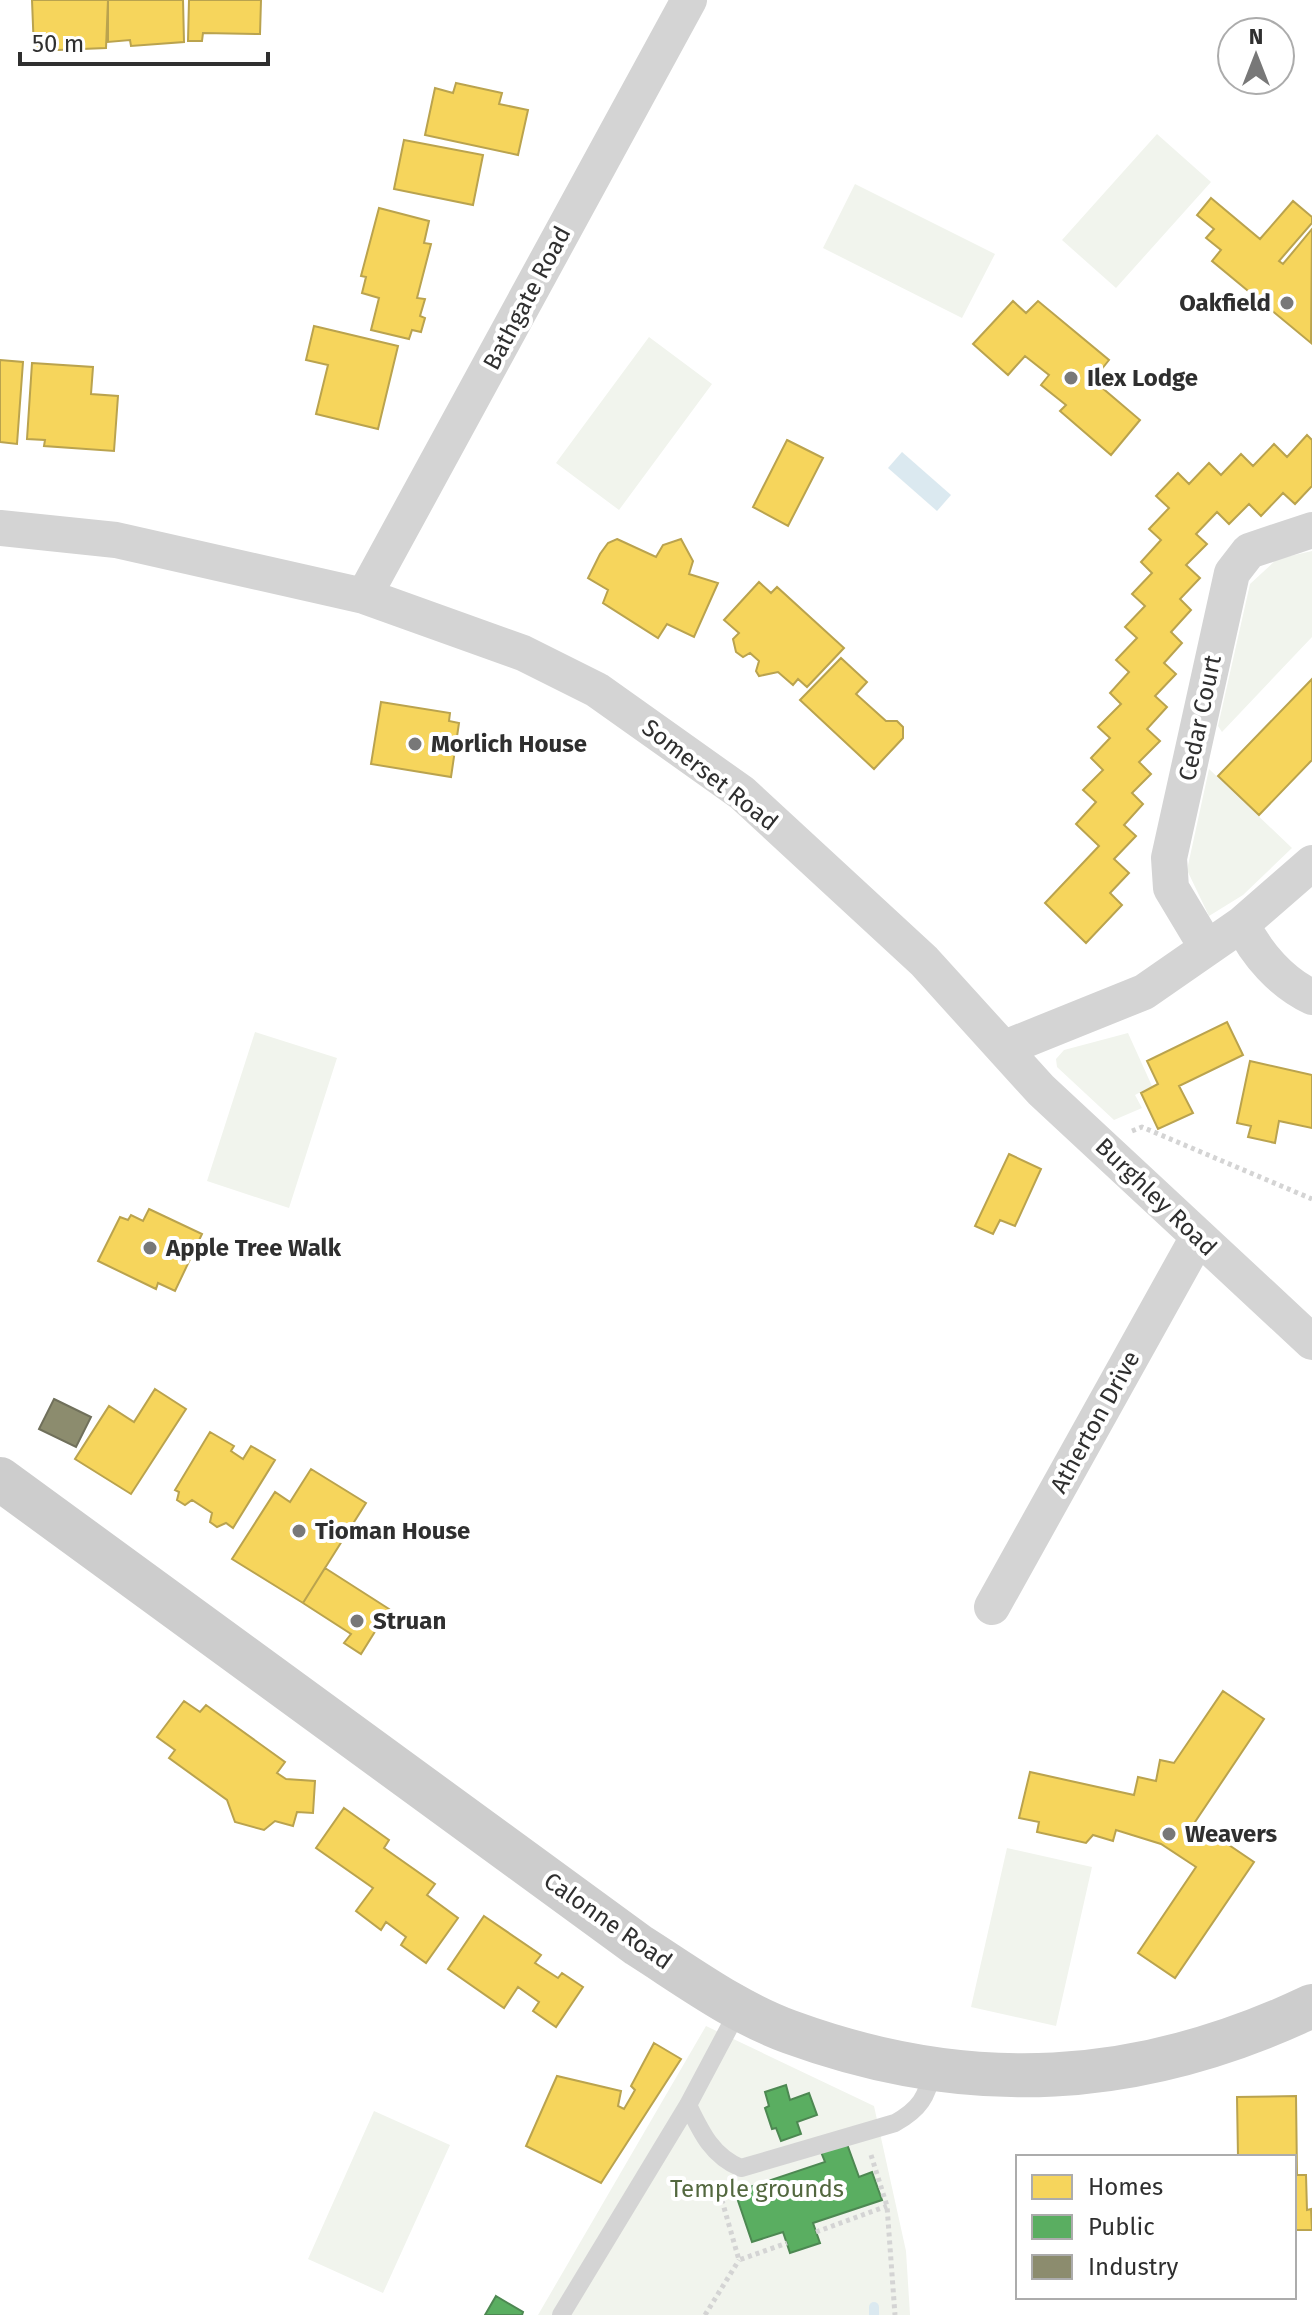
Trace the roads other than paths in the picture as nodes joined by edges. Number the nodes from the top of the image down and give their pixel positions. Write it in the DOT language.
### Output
graph roads {
  1 [pos="689,0"];
  2 [pos="0,528"];
  3 [pos="1312,530"];
  4 [pos="364,596"];
  5 [pos="1312,863"];
  6 [pos="1242,924"];
  7 [pos="1207,948"];
  8 [pos="1312,997"];
  9 [pos="1005,1048"];
  10 [pos="1198,1237"];
  11 [pos="1312,1342"];
  12 [pos="0,1479"];
  13 [pos="992,1607"];
  14 [pos="1312,2006"];
  15 [pos="739,2009"];
  16 [pos="933,2069"];
  17 [pos="688,2105"];
  18 [pos="561,2315"];
  1 -- 4 [label="street, Bathgate Road"];
  2 -- 4 [label="street, Somerset Road"];
  3 -- 7 [label="street, Cedar Court"];
  4 -- 9 [label="street, Somerset Road"];
  5 -- 6 [label="street"];
  6 -- 7 [label="street"];
  6 -- 8 [label="street"];
  7 -- 9 [label="street"];
  9 -- 10 [label="street, Burghley Road"];
  10 -- 11 [label="street, Burghley Road"];
  10 -- 13 [label="street, Atherton Drive"];
  12 -- 15 [label="street, Calonne Road"];
  14 -- 16 [label="street, Calonne Road"];
  15 -- 16 [label="street, Calonne Road"];
  15 -- 17 [label="lane"];
  16 -- 17 [label="lane"];
  17 -- 18 [label="lane"];
}
